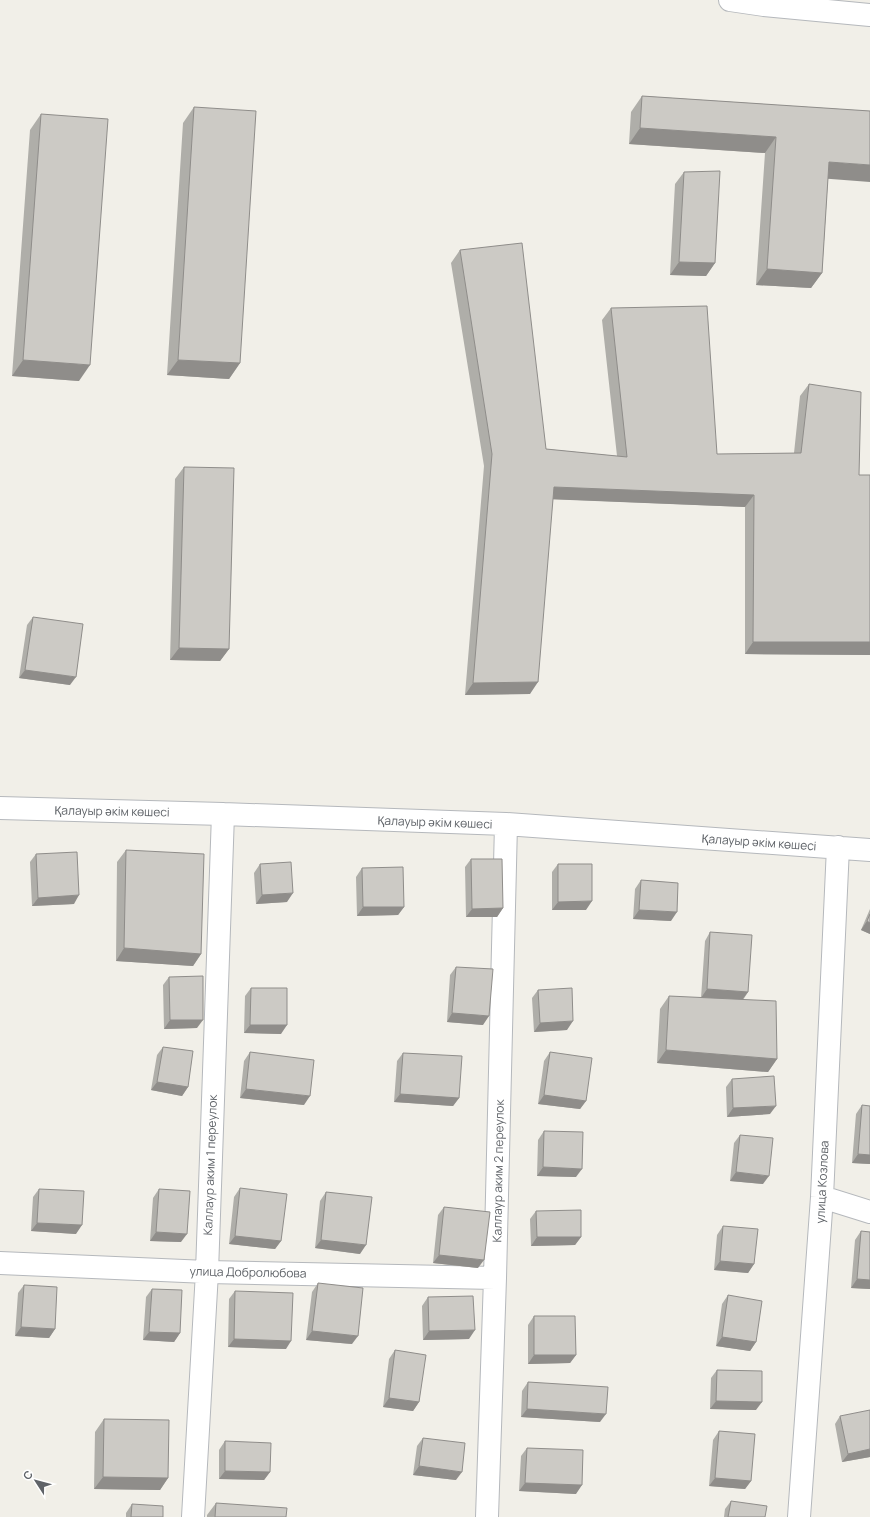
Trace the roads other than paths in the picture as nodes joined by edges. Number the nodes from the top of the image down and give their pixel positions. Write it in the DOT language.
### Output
graph roads {
  1 [pos="730,0"];
  2 [pos="870,15"];
  3 [pos="0,808"];
  4 [pos="223,814"];
  5 [pos="506,824"];
  6 [pos="838,847"];
  7 [pos="870,850"];
  8 [pos="822,1196"];
  9 [pos="870,1212"];
  10 [pos="0,1263"];
  11 [pos="207,1272"];
  12 [pos="495,1278"];
  13 [pos="193,1517"];
  14 [pos="487,1517"];
  15 [pos="799,1517"];
  1 -- 2 [label="street"];
  3 -- 4 [label="street, Қалауыр әкім көшесі"];
  4 -- 5 [label="street, Қалауыр әкім көшесі"];
  4 -- 11 [label="street, Каллаур аким 1 переулок"];
  5 -- 6 [label="street, Қалауыр әкім көшесі"];
  5 -- 12 [label="street, Каллаур аким 2 переулок"];
  6 -- 7 [label="street, Қалауыр әкім көшесі"];
  6 -- 8 [label="street, улица Козлова"];
  8 -- 9 [label="street"];
  8 -- 15 [label="street, улица Козлова"];
  10 -- 11 [label="street, улица Добролюбова"];
  11 -- 12 [label="street, улица Добролюбова"];
  11 -- 13 [label="street, Каллаур аким 1 переулок"];
  12 -- 14 [label="street, Каллаур аким 2 переулок"];
}
